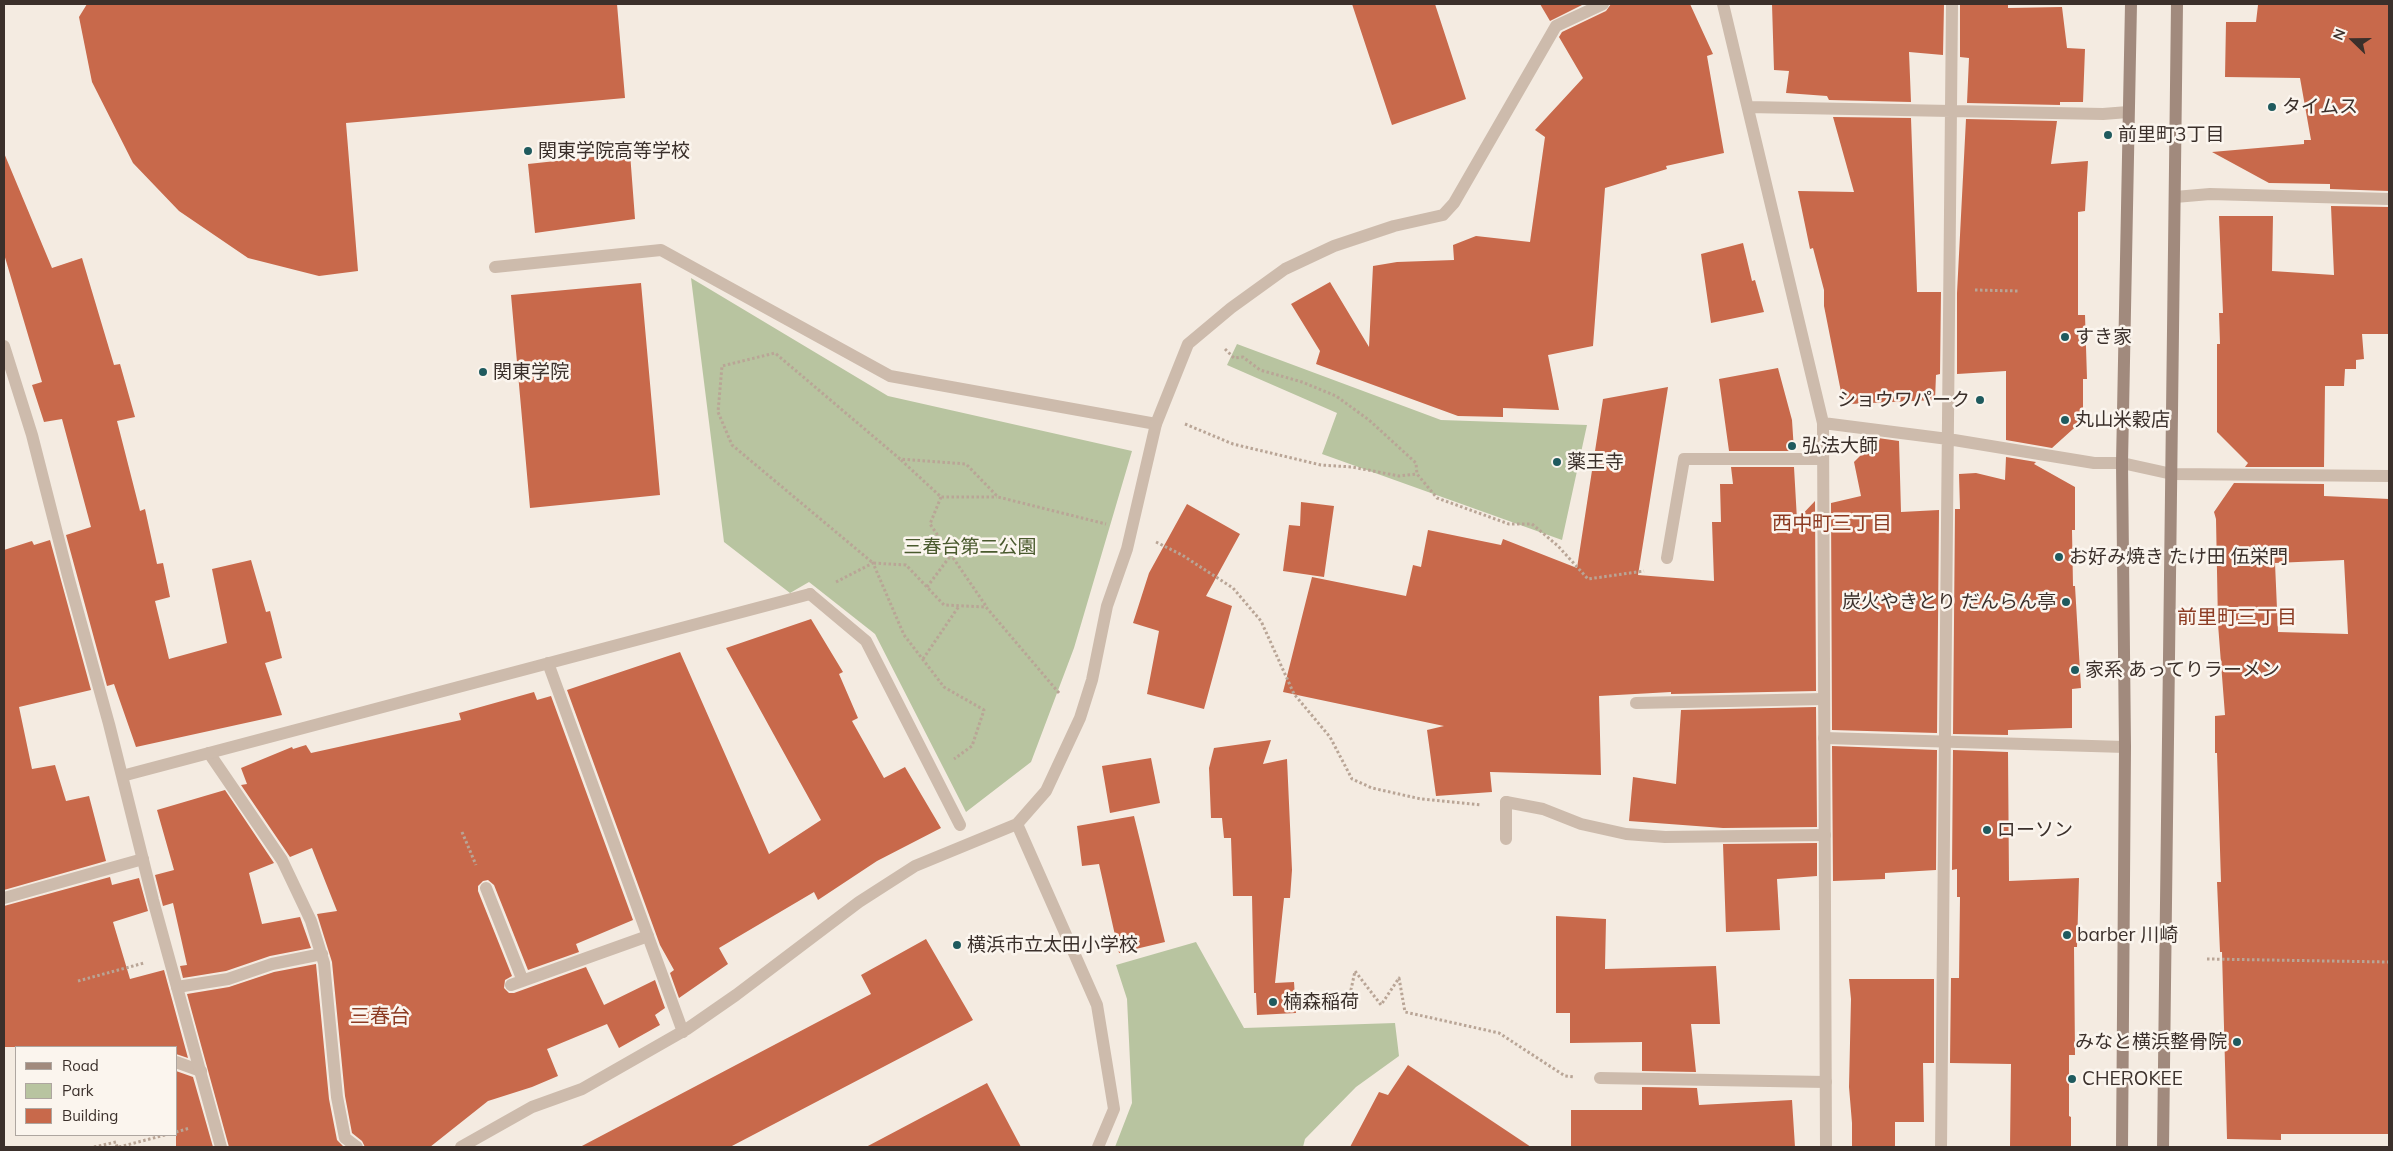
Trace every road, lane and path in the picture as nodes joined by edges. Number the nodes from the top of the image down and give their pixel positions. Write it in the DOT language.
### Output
graph roads {
  1 [pos="1603,4"];
  2 [pos="1723,4"];
  3 [pos="1952,4"];
  4 [pos="2131,4"];
  5 [pos="2177,4"];
  6 [pos="1748,107"];
  7 [pos="1952,112"];
  8 [pos="2128,112"];
  9 [pos="2176,198"];
  10 [pos="2389,199"];
  11 [pos="495,267"];
  12 [pos="1950,289"];
  13 [pos="2018,291"];
  14 [pos="1207,328"];
  15 [pos="4,346"];
  16 [pos="1161,412"];
  17 [pos="1823,423"];
  18 [pos="1156,424"];
  19 [pos="1948,439"];
  20 [pos="1823,459"];
  21 [pos="900,460"];
  22 [pos="2122,463"];
  23 [pos="1417,474"];
  24 [pos="2172,474"];
  25 [pos="2389,476"];
  26 [pos="941,497"];
  27 [pos="998,497"];
  28 [pos="1131,530"];
  29 [pos="951,555"];
  30 [pos="1667,558"];
  31 [pos="873,563"];
  32 [pos="926,587"];
  33 [pos="810,594"];
  34 [pos="960,605"];
  35 [pos="986,606"];
  36 [pos="923,659"];
  37 [pos="548,663"];
  38 [pos="1824,699"];
  39 [pos="1636,703"];
  40 [pos="1080,718"];
  41 [pos="1824,738"];
  42 [pos="1945,742"];
  43 [pos="2125,747"];
  44 [pos="209,753"];
  45 [pos="934,773"];
  46 [pos="122,776"];
  47 [pos="1490,806"];
  48 [pos="1017,824"];
  49 [pos="960,825"];
  50 [pos="462,832"];
  51 [pos="1825,834"];
  52 [pos="1506,839"];
  53 [pos="143,859"];
  54 [pos="486,888"];
  55 [pos="4,898"];
  56 [pos="648,936"];
  57 [pos="322,954"];
  58 [pos="2207,959"];
  59 [pos="153,960"];
  60 [pos="2389,962"];
  61 [pos="78,981"];
  62 [pos="178,987"];
  63 [pos="1317,1002"];
  64 [pos="683,1032"];
  65 [pos="178,1063"];
  66 [pos="201,1071"];
  67 [pos="1600,1078"];
  68 [pos="1826,1082"];
  69 [pos="161,1136"];
  70 [pos="94,1147"];
  71 [pos="118,1147"];
  72 [pos="221,1147"];
  73 [pos="357,1147"];
  74 [pos="460,1147"];
  75 [pos="1098,1147"];
  76 [pos="1826,1147"];
  77 [pos="1941,1147"];
  78 [pos="2122,1147"];
  79 [pos="2163,1147"];
  1 -- 14 [label="street"];
  2 -- 6 [label="street"];
  3 -- 7 [label="street"];
  4 -- 8 [label="main road"];
  5 -- 9 [label="main road"];
  6 -- 7 [label="street"];
  6 -- 17 [label="street"];
  7 -- 8 [label="street"];
  7 -- 12 [label="street"];
  8 -- 22 [label="main road"];
  9 -- 10 [label="street"];
  9 -- 24 [label="main road"];
  11 -- 18 [label="street"];
  12 -- 13 [label="path"];
  12 -- 19 [label="street"];
  14 -- 16 [label="street"];
  14 -- 23 [label="path"];
  15 -- 46 [label="street"];
  16 -- 18 [label="street"];
  16 -- 23 [label="path"];
  17 -- 19 [label="street"];
  17 -- 20 [label="street"];
  18 -- 28 [label="street"];
  19 -- 22 [label="street"];
  19 -- 42 [label="street"];
  20 -- 30 [label="street"];
  20 -- 38 [label="street"];
  21 -- 26 [label="path"];
  21 -- 27 [label="path"];
  21 -- 31 [label="path"];
  22 -- 24 [label="street"];
  22 -- 43 [label="main road"];
  23 -- 30 [label="path"];
  24 -- 25 [label="street"];
  24 -- 79 [label="main road"];
  26 -- 27 [label="path"];
  26 -- 29 [label="path"];
  27 -- 28 [label="path"];
  28 -- 40 [label="street"];
  28 -- 47 [label="path"];
  29 -- 32 [label="path"];
  29 -- 35 [label="path"];
  31 -- 32 [label="path"];
  31 -- 33 [label="path"];
  31 -- 36 [label="path"];
  32 -- 34 [label="path"];
  33 -- 37 [label="street"];
  33 -- 45 [label="street"];
  34 -- 35 [label="path"];
  34 -- 36 [label="path"];
  35 -- 40 [label="path"];
  36 -- 45 [label="path"];
  37 -- 44 [label="street"];
  37 -- 56 [label="street"];
  38 -- 39 [label="street"];
  38 -- 41 [label="street"];
  40 -- 48 [label="street"];
  41 -- 42 [label="street"];
  41 -- 51 [label="street"];
  42 -- 43 [label="street"];
  42 -- 77 [label="street"];
  43 -- 78 [label="main road"];
  44 -- 46 [label="street"];
  44 -- 57 [label="street"];
  45 -- 49 [label="street"];
  46 -- 53 [label="street"];
  48 -- 64 [label="street"];
  48 -- 75 [label="street"];
  50 -- 54 [label="path"];
  51 -- 52 [label="street"];
  51 -- 68 [label="street"];
  53 -- 55 [label="street"];
  53 -- 62 [label="street"];
  54 -- 56 [label="street"];
  56 -- 64 [label="street"];
  57 -- 62 [label="street"];
  57 -- 73 [label="street"];
  58 -- 60 [label="path"];
  59 -- 61 [label="path"];
  62 -- 66 [label="street"];
  63 -- 67 [label="path"];
  64 -- 74 [label="street"];
  65 -- 66 [label="street"];
  66 -- 72 [label="street"];
  67 -- 68 [label="street"];
  68 -- 76 [label="street"];
  69 -- 71 [label="path"];
  70 -- 71 [label="path"];
}
